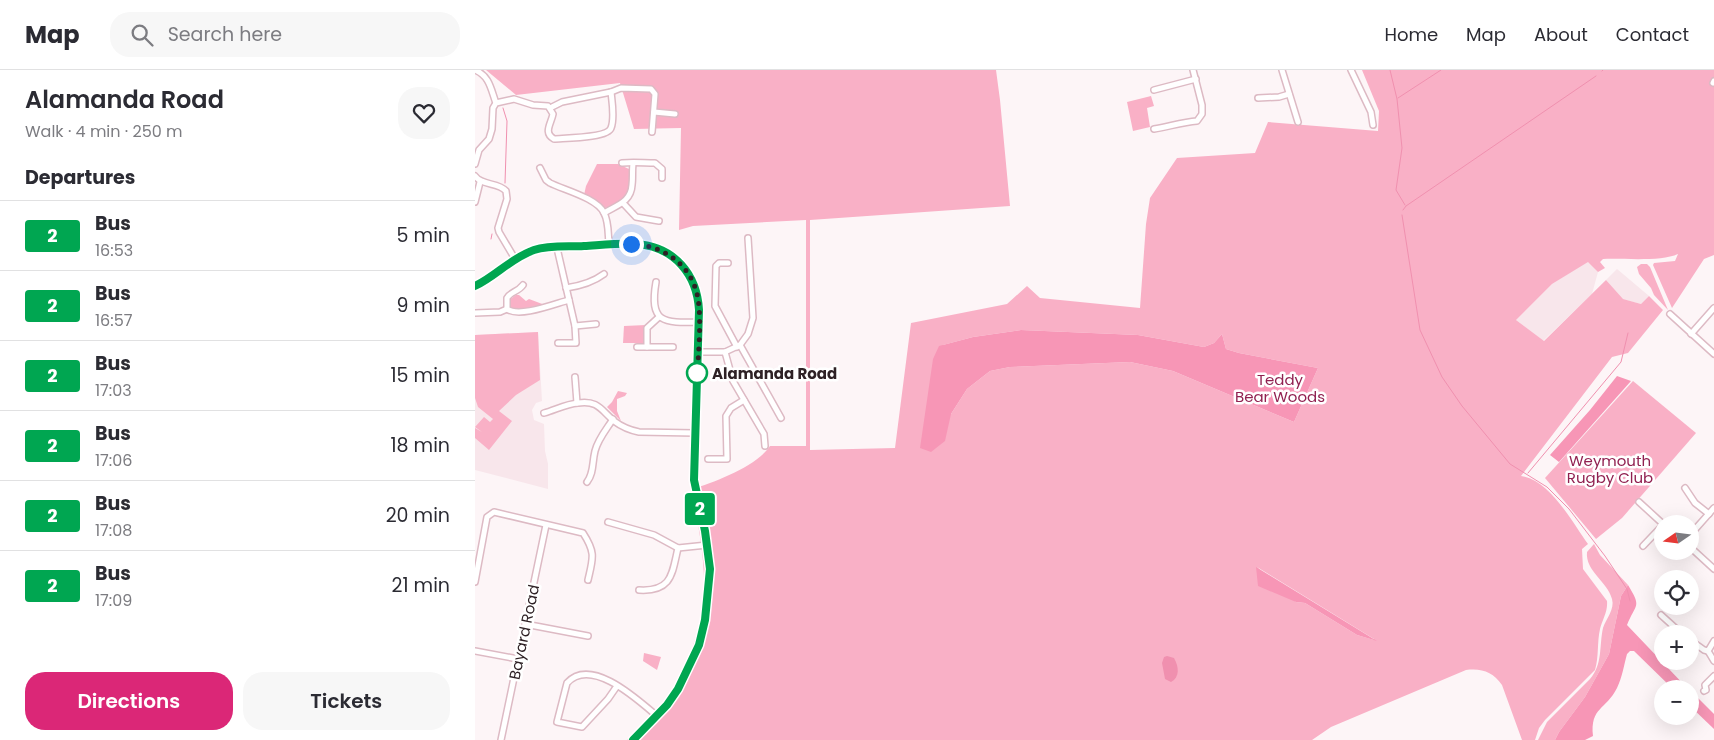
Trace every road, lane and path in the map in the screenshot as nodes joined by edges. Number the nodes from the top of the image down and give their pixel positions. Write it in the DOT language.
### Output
graph roads {
  1 [pos="475,70"];
  2 [pos="1193,70"];
  3 [pos="1282,70"];
  4 [pos="1351,70"];
  5 [pos="1196,79"];
  6 [pos="1153,90"];
  7 [pos="611,92"];
  8 [pos="1289,94"];
  9 [pos="1258,98"];
  10 [pos="497,103"];
  11 [pos="551,108"];
  12 [pos="654,112"];
  13 [pos="675,114"];
  14 [pos="1298,122"];
  15 [pos="1373,125"];
  16 [pos="1154,129"];
  17 [pos="652,132"];
  18 [pos="478,146"];
  19 [pos="622,162"];
  20 [pos="475,164"];
  21 [pos="633,164"];
  22 [pos="540,168"];
  23 [pos="475,176"];
  24 [pos="662,178"];
  25 [pos="480,182"];
  26 [pos="475,202"];
  27 [pos="623,203"];
  28 [pos="604,213"];
  29 [pos="659,221"];
  30 [pos="748,238"];
  31 [pos="609,244"];
  32 [pos="557,248"];
  33 [pos="515,259"];
  34 [pos="728,263"];
  35 [pos="604,274"];
  36 [pos="657,282"];
  37 [pos="523,285"];
  38 [pos="475,286"];
  39 [pos="566,288"];
  40 [pos="519,291"];
  41 [pos="525,296"];
  42 [pos="569,300"];
  43 [pos="1714,308"];
  44 [pos="507,309"];
  45 [pos="475,313"];
  46 [pos="1669,314"];
  47 [pos="659,317"];
  48 [pos="699,322"];
  49 [pos="596,324"];
  50 [pos="575,326"];
  51 [pos="1691,334"];
  52 [pos="558,343"];
  53 [pos="738,346"];
  54 [pos="637,347"];
  55 [pos="647,347"];
  56 [pos="673,347"];
  57 [pos="698,352"];
  58 [pos="725,352"];
  59 [pos="1714,354"];
  60 [pos="575,377"];
  61 [pos="744,400"];
  62 [pos="577,403"];
  63 [pos="544,413"];
  64 [pos="781,418"];
  65 [pos="613,420"];
  66 [pos="695,433"];
  67 [pos="765,446"];
  68 [pos="708,459"];
  69 [pos="587,482"];
  70 [pos="1685,488"];
  71 [pos="1639,502"];
  72 [pos="1714,508"];
  73 [pos="1709,514"];
  74 [pos="1654,516"];
  75 [pos="608,522"];
  76 [pos="546,525"];
  77 [pos="1699,525"];
  78 [pos="1654,534"];
  79 [pos="707,545"];
  80 [pos="1643,546"];
  81 [pos="678,548"];
  82 [pos="1699,555"];
  83 [pos="1714,569"];
  84 [pos="588,580"];
  85 [pos="475,582"];
  86 [pos="639,590"];
  87 [pos="1661,615"];
  88 [pos="525,624"];
  89 [pos="1672,625"];
  90 [pos="588,636"];
  91 [pos="1714,641"];
  92 [pos="1699,646"];
  93 [pos="475,651"];
  94 [pos="1708,651"];
  95 [pos="518,659"];
  96 [pos="1714,661"];
  97 [pos="1714,676"];
  98 [pos="617,686"];
  99 [pos="1704,691"];
  100 [pos="657,716"];
  101 [pos="501,740"];
  102 [pos="633,740"];
  1 -- 10 [label="street"];
  2 -- 5 [label="street"];
  3 -- 8 [label="street"];
  4 -- 15 [label="street"];
  5 -- 6 [label="street"];
  5 -- 16 [label="street"];
  7 -- 11 [label="street"];
  7 -- 11 [label="street"];
  7 -- 12 [label="street"];
  8 -- 9 [label="street"];
  8 -- 14 [label="street"];
  10 -- 11 [label="street"];
  10 -- 18 [label="street"];
  12 -- 13 [label="street"];
  12 -- 17 [label="street"];
  18 -- 20 [label="street"];
  19 -- 21 [label="street"];
  21 -- 24 [label="street"];
  21 -- 27 [label="street"];
  22 -- 28 [label="street"];
  23 -- 25 [label="street"];
  25 -- 26 [label="street"];
  25 -- 33 [label="street"];
  27 -- 28 [label="street"];
  27 -- 29 [label="street"];
  28 -- 31 [label="street"];
  30 -- 53 [label="street"];
  31 -- 32 [label="street"];
  31 -- 48 [label="street"];
  32 -- 33 [label="street"];
  32 -- 39 [label="street"];
  33 -- 38 [label="street"];
  34 -- 53 [label="street"];
  35 -- 39 [label="street"];
  36 -- 47 [label="street"];
  37 -- 40 [label="street"];
  39 -- 42 [label="street"];
  40 -- 41 [label="street"];
  40 -- 44 [label="street"];
  42 -- 44 [label="street"];
  42 -- 50 [label="street"];
  43 -- 51 [label="street"];
  44 -- 45 [label="street"];
  46 -- 51 [label="street"];
  47 -- 48 [label="street"];
  47 -- 55 [label="street"];
  48 -- 57 [label="street"];
  49 -- 50 [label="street"];
  50 -- 52 [label="street"];
  51 -- 59 [label="street"];
  53 -- 58 [label="street"];
  53 -- 64 [label="street"];
  54 -- 55 [label="street"];
  55 -- 56 [label="street"];
  57 -- 58 [label="street"];
  57 -- 66 [label="street"];
  58 -- 61 [label="street"];
  60 -- 62 [label="street"];
  61 -- 67 [label="street"];
  61 -- 68 [label="street"];
  62 -- 63 [label="street"];
  62 -- 65 [label="street"];
  65 -- 66 [label="street"];
  65 -- 69 [label="street"];
  66 -- 79 [label="street"];
  70 -- 73 [label="street"];
  71 -- 74 [label="street"];
  72 -- 73 [label="street"];
  73 -- 77 [label="street"];
  75 -- 81 [label="street"];
  76 -- 84 [label="street"];
  76 -- 85 [label="street"];
  76 -- 88 [label="street, Bayard Road"];
  78 -- 80 [label="street"];
  79 -- 81 [label="street"];
  79 -- 100 [label="street"];
  81 -- 86 [label="street"];
  82 -- 83 [label="street"];
  87 -- 89 [label="street"];
  88 -- 90 [label="street"];
  88 -- 95 [label="street, Bayard Road"];
  91 -- 94 [label="street"];
  92 -- 94 [label="street"];
  93 -- 95 [label="street"];
  94 -- 96 [label="street"];
  95 -- 101 [label="street, Bayard Road"];
  97 -- 99 [label="street"];
  98 -- 98 [label="street"];
  98 -- 100 [label="street"];
  100 -- 102 [label="street"];
}
